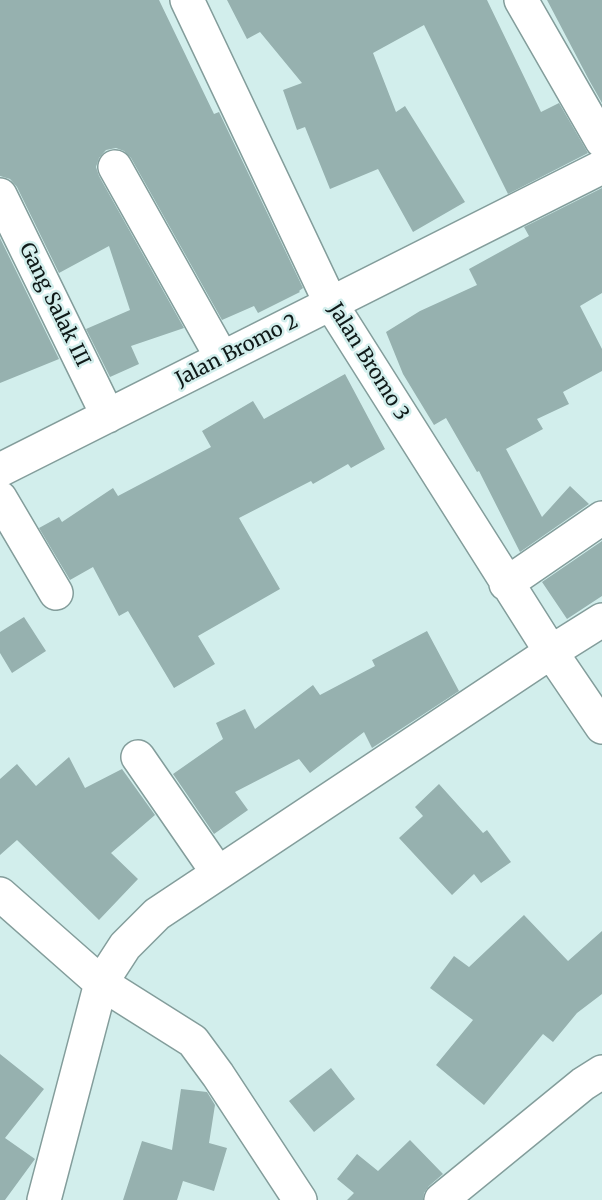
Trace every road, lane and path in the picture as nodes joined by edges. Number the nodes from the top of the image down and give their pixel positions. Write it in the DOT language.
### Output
graph roads {
  1 [pos="187,0"];
  2 [pos="520,0"];
  3 [pos="602,141"];
  4 [pos="115,167"];
  5 [pos="602,167"];
  6 [pos="0,195"];
  7 [pos="331,304"];
  8 [pos="222,358"];
  9 [pos="108,416"];
  10 [pos="0,470"];
  11 [pos="0,498"];
  12 [pos="602,518"];
  13 [pos="506,584"];
  14 [pos="56,593"];
  15 [pos="602,620"];
  16 [pos="551,652"];
  17 [pos="602,727"];
  18 [pos="138,757"];
  19 [pos="218,873"];
  20 [pos="0,894"];
  21 [pos="101,983"];
  22 [pos="596,1087"];
  23 [pos="44,1200"];
  24 [pos="300,1200"];
  25 [pos="441,1200"];
  1 -- 7 [label="street, Jalan Bromo 3"];
  2 -- 3 [label="street"];
  4 -- 8 [label="street"];
  5 -- 7 [label="street, Jalan Bromo 2"];
  6 -- 9 [label="street, Gang Salak III"];
  7 -- 8 [label="street, Jalan Bromo 2"];
  7 -- 13 [label="street, Jalan Bromo 3"];
  8 -- 9 [label="street, Jalan Bromo 2"];
  9 -- 10 [label="street, Jalan Bromo 2"];
  11 -- 14 [label="street"];
  12 -- 13 [label="street"];
  13 -- 16 [label="street, Jalan Bromo 3"];
  15 -- 16 [label="street"];
  16 -- 17 [label="street, Jalan Bromo 3"];
  16 -- 19 [label="street"];
  18 -- 19 [label="street"];
  19 -- 21 [label="street"];
  20 -- 21 [label="street"];
  21 -- 23 [label="street"];
  21 -- 24 [label="street"];
  22 -- 25 [label="street"];
}
